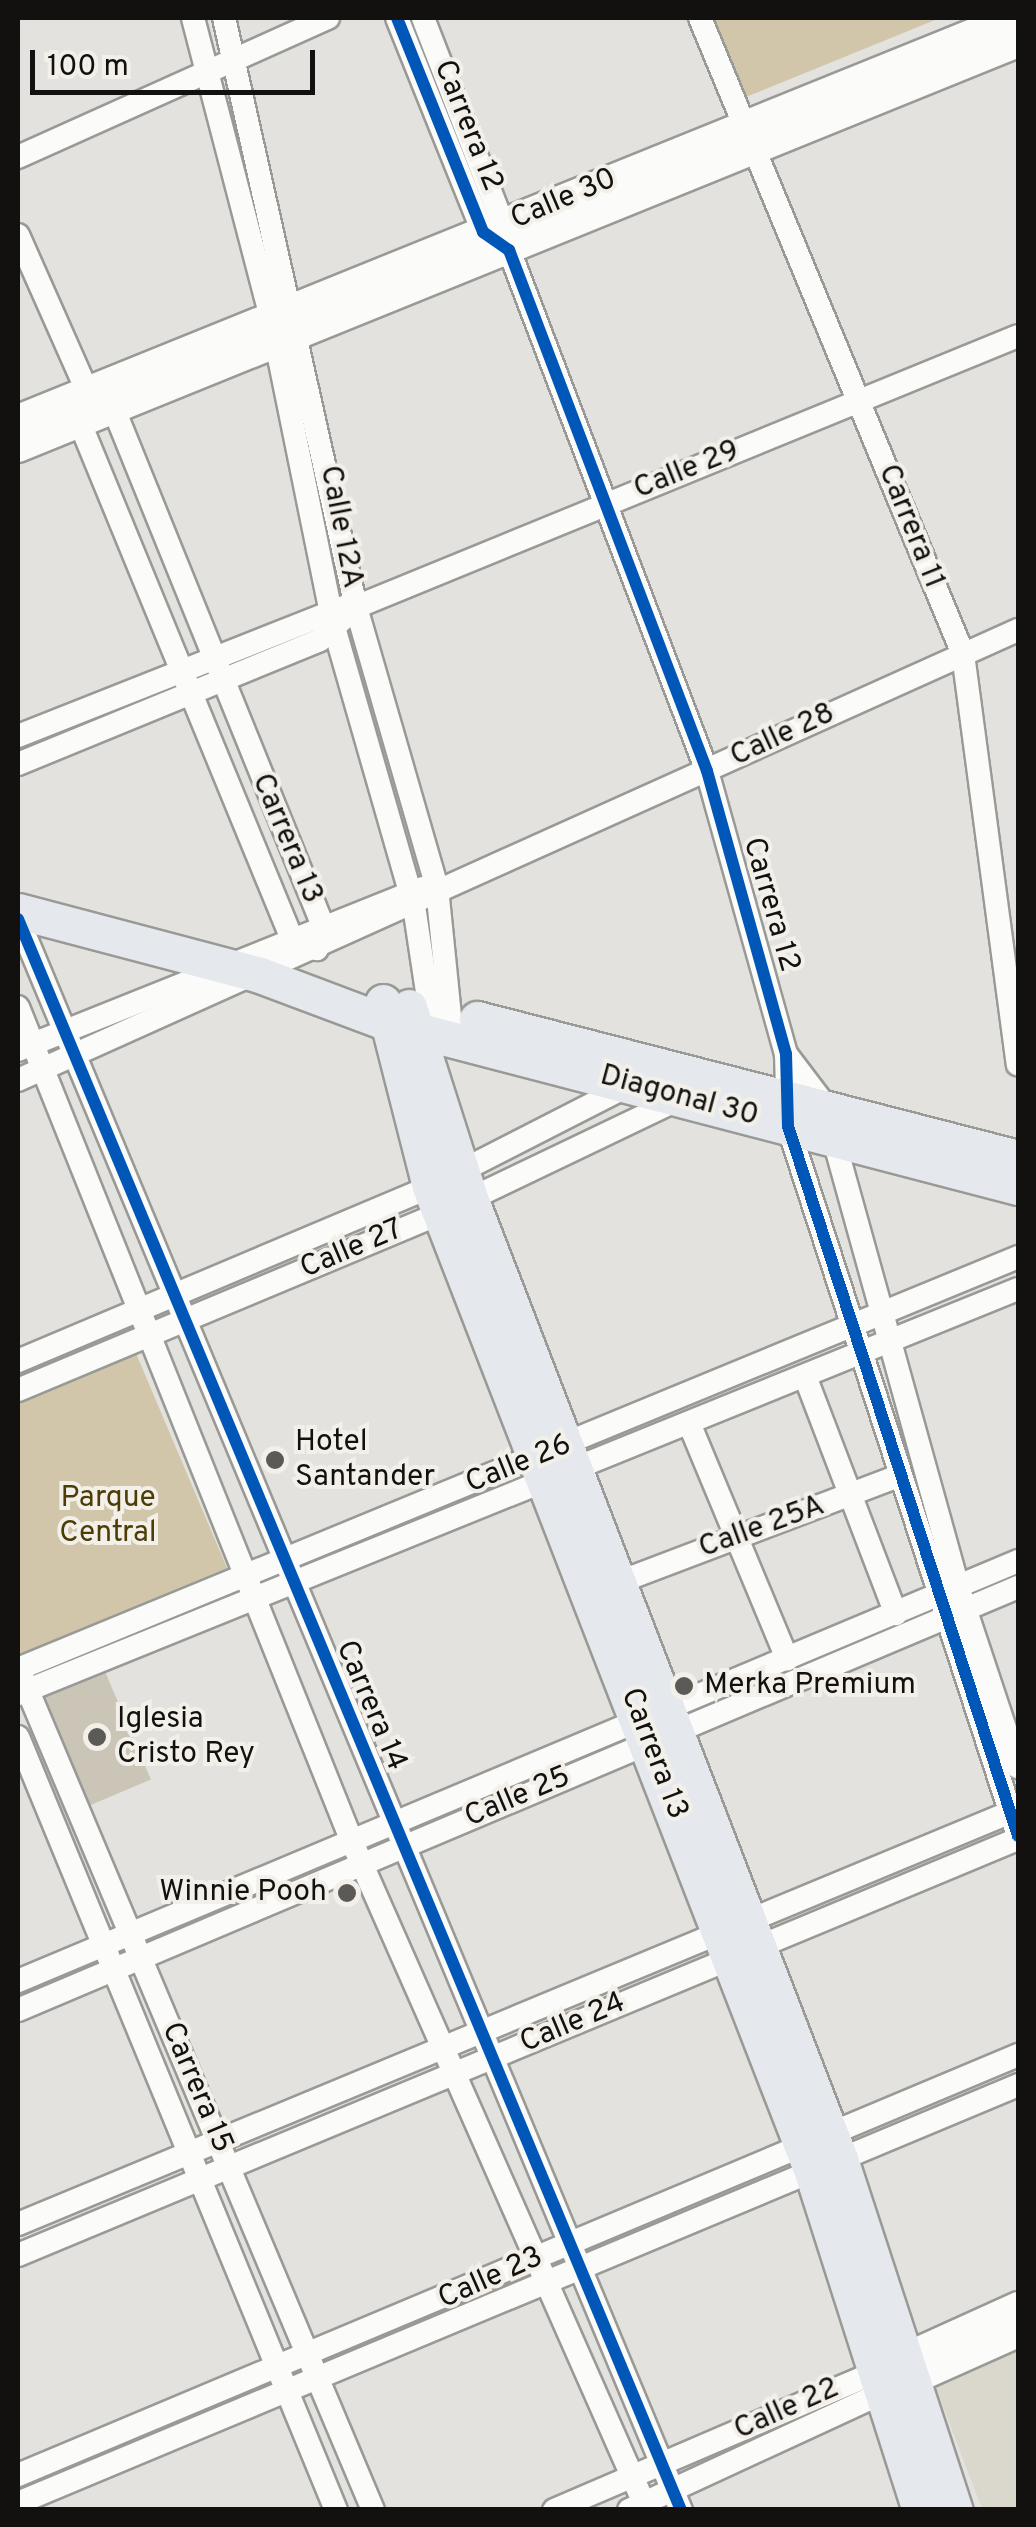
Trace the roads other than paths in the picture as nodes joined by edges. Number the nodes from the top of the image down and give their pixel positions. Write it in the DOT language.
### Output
graph roads {
  1 [pos="192,18"];
  2 [pos="224,18"];
  3 [pos="328,18"];
  4 [pos="397,18"];
  5 [pos="424,18"];
  6 [pos="700,18"];
  7 [pos="1011,18"];
  8 [pos="1018,31"];
  9 [pos="1018,43"];
  10 [pos="234,59"];
  11 [pos="206,74"];
  12 [pos="746,136"];
  13 [pos="18,157"];
  14 [pos="496,227"];
  15 [pos="18,235"];
  16 [pos="508,250"];
  17 [pos="282,314"];
  18 [pos="1018,336"];
  19 [pos="290,344"];
  20 [pos="87,391"];
  21 [pos="859,401"];
  22 [pos="113,407"];
  23 [pos="18,420"];
  24 [pos="80,423"];
  25 [pos="18,448"];
  26 [pos="605,505"];
  27 [pos="356,607"];
  28 [pos="332,617"];
  29 [pos="1018,630"];
  30 [pos="963,654"];
  31 [pos="211,655"];
  32 [pos="182,667"];
  33 [pos="221,681"];
  34 [pos="192,692"];
  35 [pos="18,736"];
  36 [pos="18,764"];
  37 [pos="707,771"];
  38 [pos="437,888"];
  39 [pos="411,897"];
  40 [pos="18,911"];
  41 [pos="18,919"];
  42 [pos="1012,934"];
  43 [pos="292,938"];
  44 [pos="320,938"];
  45 [pos="243,971"];
  46 [pos="18,1008"];
  47 [pos="420,1019"];
  48 [pos="63,1030"];
  49 [pos="25,1047"];
  50 [pos="786,1054"];
  51 [pos="74,1057"];
  52 [pos="1018,1064"];
  53 [pos="40,1070"];
  54 [pos="18,1080"];
  55 [pos="629,1085"];
  56 [pos="682,1098"];
  57 [pos="786,1110"];
  58 [pos="826,1119"];
  59 [pos="1018,1158"];
  60 [pos="1018,1187"];
  61 [pos="451,1192"];
  62 [pos="1018,1257"];
  63 [pos="1018,1289"];
  64 [pos="171,1296"];
  65 [pos="134,1311"];
  66 [pos="882,1319"];
  67 [pos="182,1322"];
  68 [pos="145,1336"];
  69 [pos="863,1340"];
  70 [pos="890,1342"];
  71 [pos="18,1360"];
  72 [pos="805,1376"];
  73 [pos="18,1390"];
  74 [pos="689,1423"];
  75 [pos="560,1462"];
  76 [pos="901,1475"];
  77 [pos="850,1496"];
  78 [pos="736,1536"];
  79 [pos="1018,1562"];
  80 [pos="286,1572"];
  81 [pos="622,1581"];
  82 [pos="251,1586"];
  83 [pos="1018,1587"];
  84 [pos="962,1598"];
  85 [pos="939,1608"];
  86 [pos="896,1614"];
  87 [pos="787,1659"];
  88 [pos="18,1668"];
  89 [pos="23,1692"];
  90 [pos="658,1725"];
  91 [pos="18,1736"];
  92 [pos="1018,1767"];
  93 [pos="1015,1811"];
  94 [pos="392,1823"];
  95 [pos="1018,1838"];
  96 [pos="402,1847"];
  97 [pos="358,1855"];
  98 [pos="129,1932"];
  99 [pos="740,1940"];
  100 [pos="101,1944"];
  101 [pos="140,1959"];
  102 [pos="111,1970"];
  103 [pos="18,1981"];
  104 [pos="18,2010"];
  105 [pos="482,2032"];
  106 [pos="443,2048"];
  107 [pos="1018,2055"];
  108 [pos="495,2056"];
  109 [pos="452,2074"];
  110 [pos="1018,2085"];
  111 [pos="218,2141"];
  112 [pos="820,2152"];
  113 [pos="188,2153"];
  114 [pos="230,2166"];
  115 [pos="196,2180"];
  116 [pos="18,2224"];
  117 [pos="574,2243"];
  118 [pos="18,2255"];
  119 [pos="532,2262"];
  120 [pos="586,2270"];
  121 [pos="544,2290"];
  122 [pos="1018,2306"];
  123 [pos="1018,2332"];
  124 [pos="310,2358"];
  125 [pos="278,2370"];
  126 [pos="891,2377"];
  127 [pos="321,2381"];
  128 [pos="289,2395"];
  129 [pos="666,2464"];
  130 [pos="18,2476"];
  131 [pos="634,2477"];
  132 [pos="676,2500"];
  133 [pos="18,2507"];
  134 [pos="640,2507"];
  135 [pos="336,2510"];
  136 [pos="374,2510"];
  137 [pos="554,2510"];
  138 [pos="920,2510"];
  139 [pos="956,2510"];
  1 -- 11 [label="street, Calle 12A"];
  2 -- 10 [label="street, Calle 12A"];
  3 -- 10 [label="street"];
  4 -- 14 [label="street, Carrera 12"];
  5 -- 14 [label="street, Carrera 12"];
  6 -- 12 [label="street, Carrera 11"];
  7 -- 8 [label="street"];
  7 -- 12 [label="street, Calle 30"];
  9 -- 12 [label="street, Calle 30"];
  10 -- 11 [label="street"];
  10 -- 17 [label="street, Calle 12A"];
  11 -- 13 [label="street"];
  11 -- 17 [label="street, Calle 12A"];
  12 -- 14 [label="street, Calle 30"];
  12 -- 16 [label="street, Calle 30"];
  12 -- 21 [label="street, Carrera 11"];
  14 -- 16 [label="street, Carrera 12"];
  14 -- 17 [label="street, Calle 30"];
  15 -- 20 [label="street"];
  16 -- 19 [label="street, Calle 30"];
  16 -- 26 [label="street, Carrera 12"];
  17 -- 19 [label="street, Calle 12A"];
  17 -- 20 [label="street, Calle 30"];
  18 -- 21 [label="street, Calle 29"];
  19 -- 22 [label="street, Calle 30"];
  19 -- 27 [label="street, Calle 12A"];
  19 -- 28 [label="street, Calle 12A"];
  20 -- 22 [label="street"];
  20 -- 23 [label="street, Calle 30"];
  20 -- 24 [label="street"];
  21 -- 26 [label="street, Calle 29"];
  21 -- 30 [label="street, Carrera 11"];
  22 -- 24 [label="street, Calle 30"];
  22 -- 31 [label="street, Carrera 13"];
  24 -- 25 [label="street, Calle 30"];
  24 -- 32 [label="street, Carrera 13"];
  26 -- 27 [label="street, Calle 29"];
  26 -- 37 [label="street, Carrera 12"];
  27 -- 28 [label="street, Calle 29"];
  27 -- 38 [label="street, Calle 12A"];
  28 -- 31 [label="street, Calle 29"];
  28 -- 33 [label="street, Calle 29"];
  28 -- 39 [label="street, Calle 12A"];
  29 -- 30 [label="street, Calle 28"];
  30 -- 37 [label="street, Calle 28"];
  30 -- 42 [label="street, Carrera 11"];
  31 -- 32 [label="street, Calle 29"];
  31 -- 33 [label="street, Carrera 13"];
  32 -- 34 [label="street, Carrera 13"];
  32 -- 35 [label="street, Calle 29"];
  33 -- 34 [label="street, Calle 29"];
  33 -- 44 [label="street, Carrera 13"];
  34 -- 36 [label="street, Calle 29"];
  34 -- 43 [label="street, Carrera 13"];
  37 -- 38 [label="street, Calle 28"];
  37 -- 50 [label="street, Carrera 12"];
  38 -- 39 [label="street, Calle 28"];
  38 -- 47 [label="street, Calle 12A"];
  39 -- 44 [label="street, Calle 28"];
  39 -- 47 [label="street, Calle 12A"];
  40 -- 45 [label="main road, Diagonal 30"];
  41 -- 48 [label="street, Carrera 14"];
  42 -- 52 [label="street, Carrera 11"];
  43 -- 44 [label="street, Carrera 13"];
  43 -- 45 [label="street, Calle 28"];
  44 -- 45 [label="street, Calle 28"];
  45 -- 47 [label="main road, Diagonal 30"];
  45 -- 48 [label="street, Calle 28"];
  45 -- 51 [label="street, Calle 28"];
  46 -- 49 [label="street"];
  47 -- 55 [label="main road, Diagonal 30"];
  47 -- 57 [label="main road, Diagonal 30"];
  47 -- 61 [label="main road, Carrera 13"];
  48 -- 49 [label="street, Calle 28"];
  48 -- 51 [label="street, Carrera 14"];
  49 -- 53 [label="street"];
  50 -- 57 [label="street, Carrera 12"];
  50 -- 58 [label="street, Carrera 12"];
  51 -- 53 [label="street, Calle 28"];
  51 -- 64 [label="street, Carrera 14"];
  53 -- 54 [label="street, Calle 28"];
  53 -- 65 [label="street"];
  55 -- 56 [label="main road, Diagonal 30"];
  55 -- 61 [label="street, Calle 27"];
  56 -- 57 [label="main road, Diagonal 30"];
  56 -- 61 [label="street, Calle 27"];
  57 -- 58 [label="main road, Diagonal 30"];
  57 -- 69 [label="street, Carrera 12"];
  58 -- 59 [label="main road, Diagonal 30"];
  58 -- 60 [label="main road, Diagonal 30"];
  58 -- 66 [label="street, Carrera 12"];
  61 -- 64 [label="street, Calle 27"];
  61 -- 67 [label="street, Calle 27"];
  61 -- 75 [label="main road, Carrera 13"];
  62 -- 66 [label="street, Calle 26"];
  63 -- 70 [label="street, Calle 26"];
  64 -- 65 [label="street, Calle 27"];
  64 -- 67 [label="street, Carrera 14"];
  65 -- 68 [label="street"];
  65 -- 71 [label="street, Calle 27"];
  66 -- 69 [label="street, Calle 26"];
  66 -- 70 [label="street, Carrera 12"];
  67 -- 68 [label="street, Calle 27"];
  67 -- 80 [label="street, Carrera 14"];
  68 -- 73 [label="street, Calle 27"];
  68 -- 82 [label="street"];
  69 -- 70 [label="street, Calle 26"];
  69 -- 72 [label="street, Calle 26"];
  69 -- 75 [label="street, Calle 26"];
  69 -- 76 [label="street, Carrera 12"];
  70 -- 84 [label="street, Carrera 12"];
  72 -- 74 [label="street, Calle 26"];
  72 -- 77 [label="street"];
  74 -- 75 [label="street, Calle 26"];
  74 -- 78 [label="street"];
  75 -- 80 [label="street, Calle 26"];
  75 -- 81 [label="main road, Carrera 13"];
  75 -- 90 [label="main road, Carrera 13"];
  76 -- 77 [label="street, Calle 25A"];
  76 -- 85 [label="street, Carrera 12"];
  77 -- 78 [label="street, Calle 25A"];
  77 -- 86 [label="street"];
  78 -- 81 [label="street, Calle 25A"];
  78 -- 87 [label="street"];
  79 -- 84 [label="street, Calle 25"];
  80 -- 82 [label="street, Calle 26"];
  80 -- 94 [label="street, Carrera 14"];
  81 -- 90 [label="main road, Carrera 13"];
  82 -- 88 [label="street, Calle 26"];
  82 -- 89 [label="street, Calle 26"];
  82 -- 97 [label="street"];
  83 -- 84 [label="street, Calle 25"];
  84 -- 85 [label="street, Calle 25"];
  84 -- 92 [label="street, Carrera 12"];
  85 -- 86 [label="street, Calle 25"];
  85 -- 90 [label="street, Calle 25"];
  85 -- 93 [label="street, Carrera 12"];
  86 -- 87 [label="street, Calle 25"];
  87 -- 90 [label="street, Calle 25"];
  88 -- 89 [label="street, Carrera 15"];
  89 -- 98 [label="street, Carrera 15"];
  90 -- 94 [label="street, Calle 25"];
  90 -- 96 [label="street, Calle 25"];
  90 -- 99 [label="main road, Carrera 13"];
  91 -- 100 [label="street, Carrera 15"];
  93 -- 95 [label="street, Carrera 12"];
  93 -- 99 [label="street, Calle 24"];
  94 -- 96 [label="street, Carrera 14"];
  94 -- 97 [label="street, Calle 25"];
  95 -- 99 [label="street, Calle 24"];
  96 -- 97 [label="street, Calle 25"];
  96 -- 105 [label="street, Carrera 14"];
  97 -- 98 [label="street, Calle 25"];
  97 -- 101 [label="street, Calle 25"];
  97 -- 106 [label="street"];
  98 -- 100 [label="street, Calle 25"];
  98 -- 101 [label="street, Carrera 15"];
  99 -- 105 [label="street, Calle 24"];
  99 -- 108 [label="street, Calle 24"];
  99 -- 112 [label="main road, Carrera 13"];
  100 -- 102 [label="street, Carrera 15"];
  100 -- 103 [label="street, Calle 25"];
  101 -- 102 [label="street, Calle 25"];
  101 -- 111 [label="street, Carrera 15"];
  102 -- 104 [label="street, Calle 25"];
  102 -- 113 [label="street, Carrera 15"];
  105 -- 106 [label="street, Calle 24"];
  105 -- 108 [label="street, Carrera 14"];
  106 -- 109 [label="street"];
  106 -- 111 [label="street, Calle 24"];
  107 -- 112 [label="street, Calle 23"];
  108 -- 109 [label="street, Calle 24"];
  108 -- 117 [label="street, Carrera 14"];
  109 -- 114 [label="street, Calle 24"];
  109 -- 119 [label="street"];
  110 -- 112 [label="street, Calle 23"];
  111 -- 113 [label="street, Calle 24"];
  111 -- 114 [label="street, Carrera 15"];
  112 -- 117 [label="street, Calle 23"];
  112 -- 120 [label="street, Calle 23"];
  112 -- 126 [label="main road, Carrera 13"];
  113 -- 115 [label="street, Carrera 15"];
  113 -- 116 [label="street, Calle 24"];
  114 -- 115 [label="street, Calle 24"];
  114 -- 124 [label="street, Carrera 15"];
  115 -- 118 [label="street, Calle 24"];
  115 -- 125 [label="street, Carrera 15"];
  117 -- 119 [label="street, Calle 23"];
  117 -- 120 [label="street, Carrera 14"];
  119 -- 121 [label="street"];
  119 -- 124 [label="street, Calle 23"];
  120 -- 121 [label="street, Calle 23"];
  120 -- 129 [label="street, Carrera 14"];
  121 -- 127 [label="street, Calle 23"];
  121 -- 131 [label="street"];
  122 -- 126 [label="street, Calle 22"];
  123 -- 126 [label="street, Calle 22"];
  124 -- 125 [label="street, Calle 23"];
  124 -- 127 [label="street, Carrera 15"];
  125 -- 128 [label="street, Carrera 15"];
  125 -- 130 [label="street, Calle 23"];
  126 -- 129 [label="street, Calle 22"];
  126 -- 132 [label="street, Calle 22"];
  126 -- 138 [label="main road, Carrera 13"];
  126 -- 139 [label="main road, Carrera 13"];
  127 -- 128 [label="street, Calle 23"];
  127 -- 136 [label="street, Carrera 15"];
  128 -- 133 [label="street, Calle 23"];
  128 -- 135 [label="street, Carrera 15"];
  129 -- 131 [label="street, Calle 22"];
  129 -- 132 [label="street, Carrera 14"];
  131 -- 134 [label="street"];
  131 -- 137 [label="street, Calle 22"];
  132 -- 134 [label="street, Calle 22"];
}
